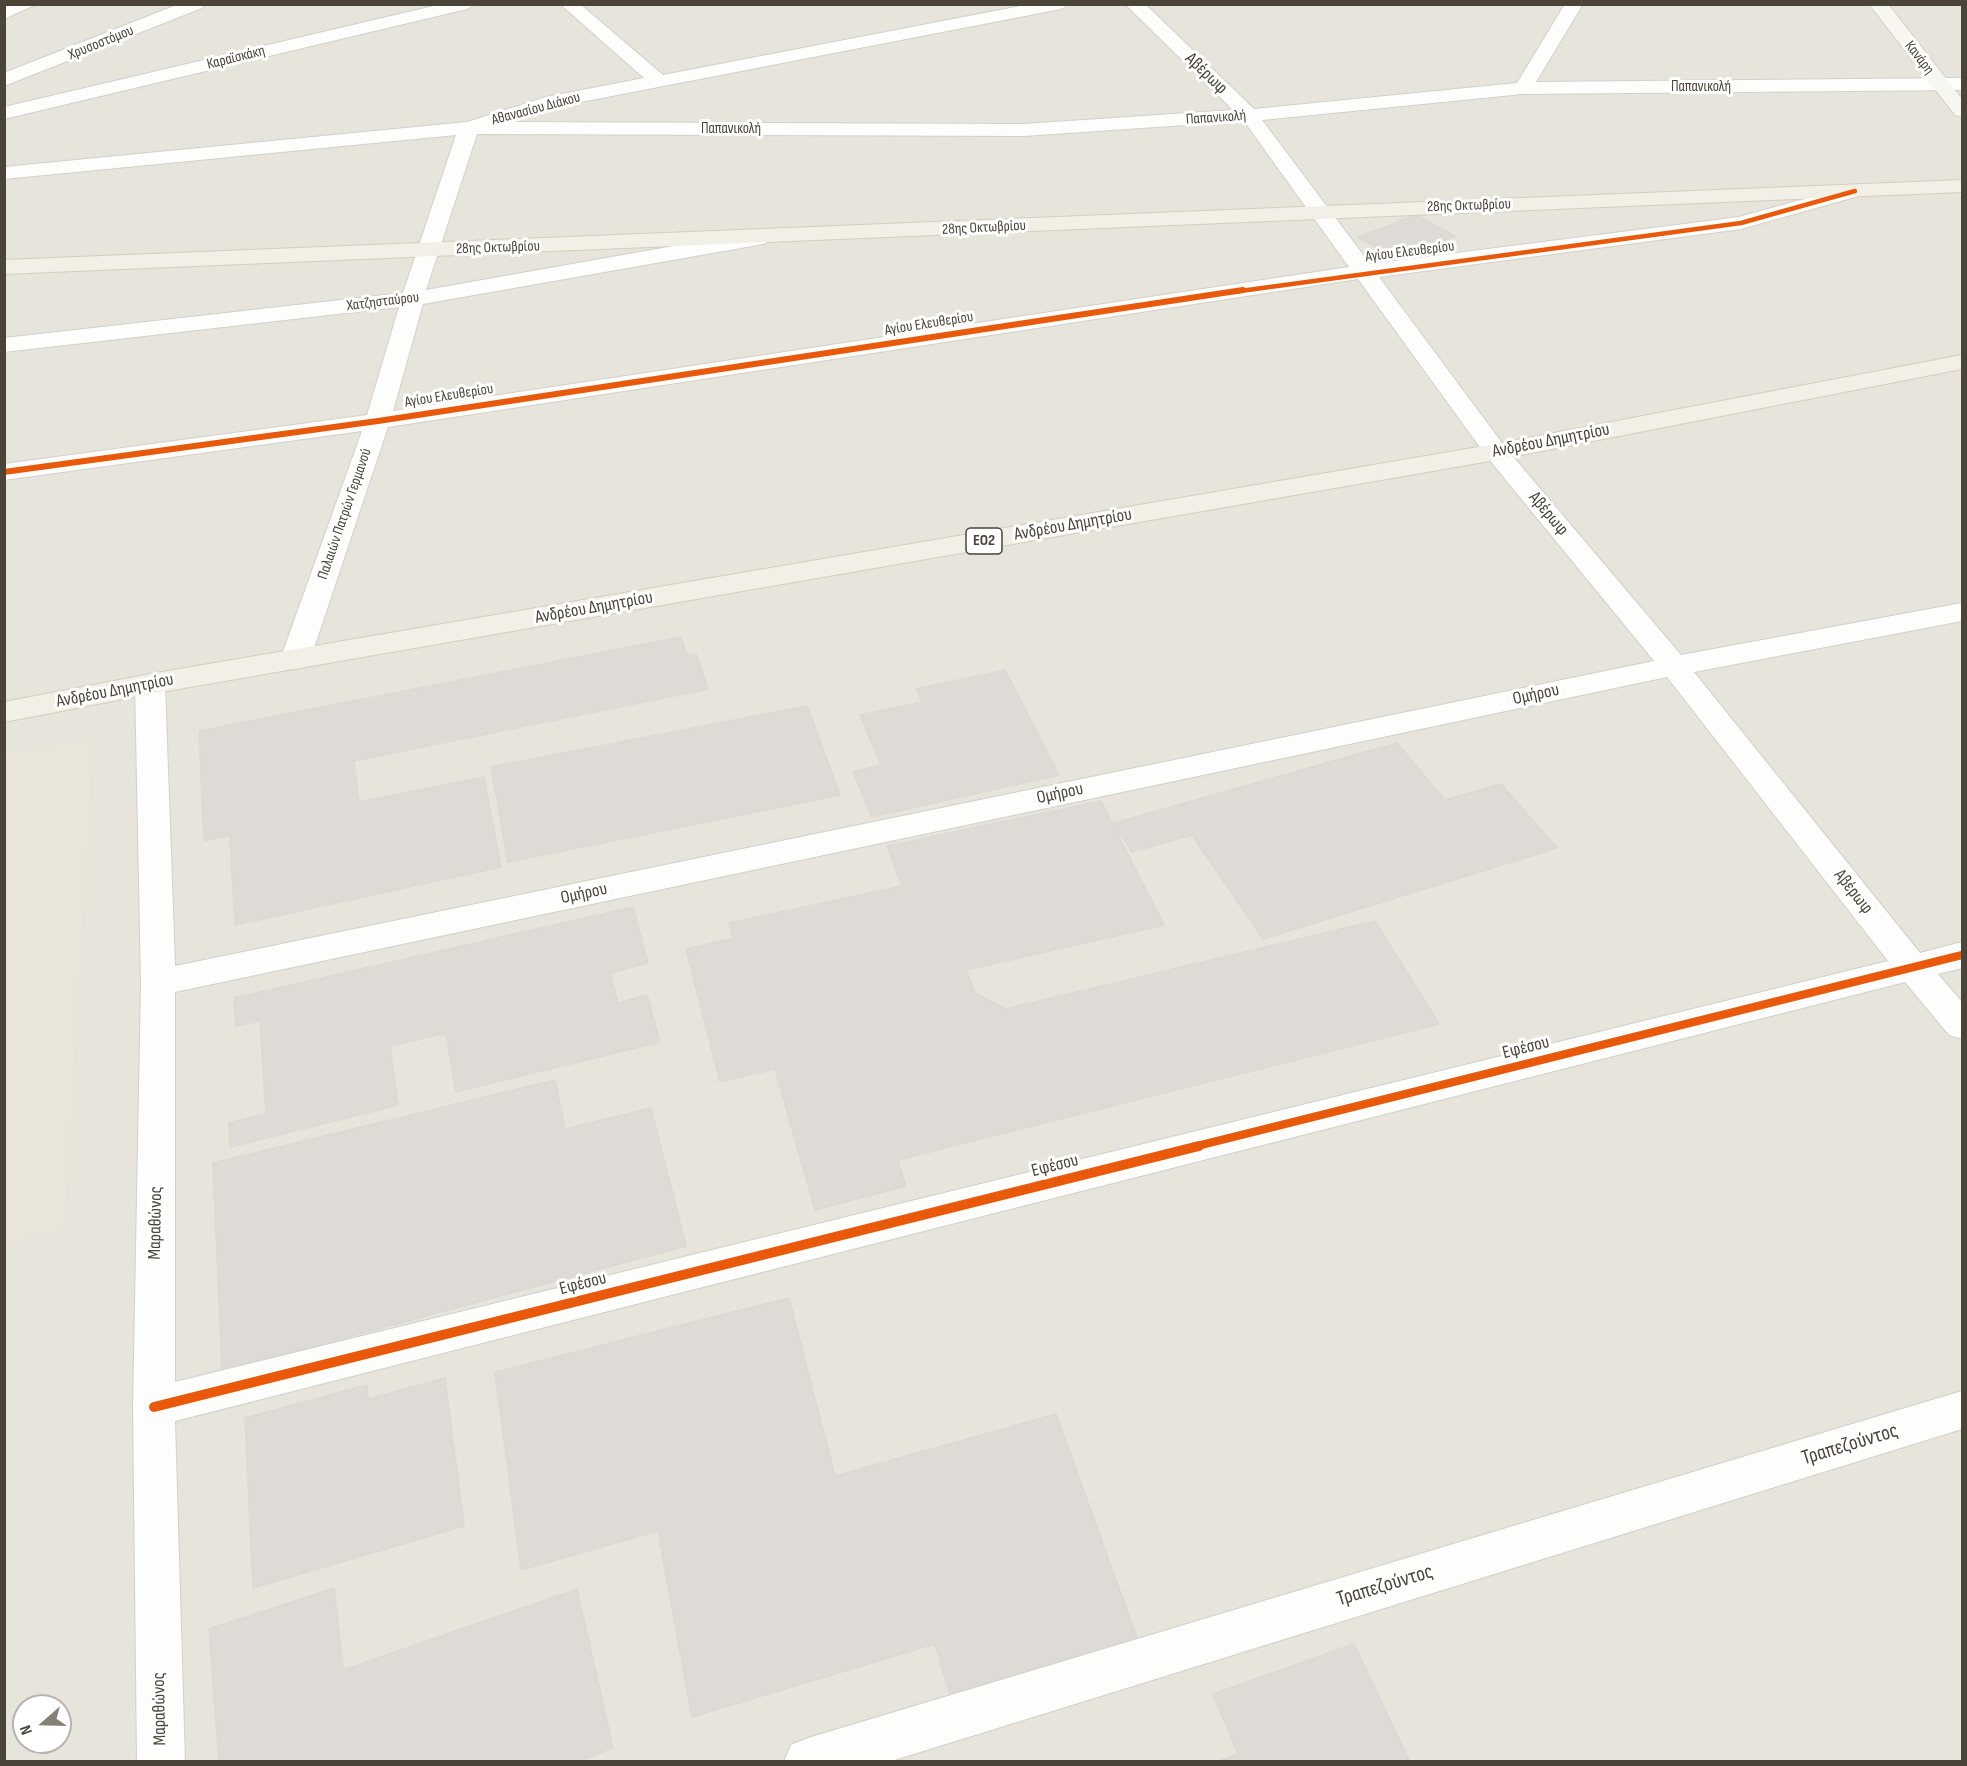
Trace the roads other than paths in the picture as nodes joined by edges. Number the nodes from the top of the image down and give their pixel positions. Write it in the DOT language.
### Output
graph roads {
  1 [pos="28,4"];
  2 [pos="196,4"];
  3 [pos="467,4"];
  4 [pos="569,4"];
  5 [pos="1061,4"];
  6 [pos="1134,4"];
  7 [pos="1574,4"];
  8 [pos="1878,4"];
  9 [pos="4,14"];
  10 [pos="4,80"];
  11 [pos="659,81"];
  12 [pos="1962,84"];
  13 [pos="1940,85"];
  14 [pos="1523,88"];
  15 [pos="1962,111"];
  16 [pos="4,113"];
  17 [pos="1249,116"];
  18 [pos="469,128"];
  19 [pos="4,173"];
  20 [pos="1962,186"];
  21 [pos="1855,191"];
  22 [pos="1318,212"];
  23 [pos="758,238"];
  24 [pos="426,251"];
  25 [pos="4,267"];
  26 [pos="1363,272"];
  27 [pos="412,299"];
  28 [pos="4,345"];
  29 [pos="1962,362"];
  30 [pos="378,421"];
  31 [pos="1496,452"];
  32 [pos="4,472"];
  33 [pos="1962,612"];
  34 [pos="295,660"];
  35 [pos="1674,666"];
  36 [pos="150,684"];
  37 [pos="4,712"];
  38 [pos="1962,955"];
  39 [pos="1912,967"];
  40 [pos="158,982"];
  41 [pos="1962,1025"];
  42 [pos="154,1407"];
  43 [pos="1962,1410"];
  44 [pos="161,1761"];
  45 [pos="808,1761"];
  1 -- 9 [label="street"];
  2 -- 10 [label="street, Χρυσοστόμου"];
  3 -- 16 [label="street, Καραϊσκάκη"];
  4 -- 11 [label="street"];
  5 -- 11 [label="street, Αθανασίου Διάκου"];
  6 -- 17 [label="street, Αβέρωφ"];
  7 -- 14 [label="street"];
  8 -- 13 [label="street, Κανάρη"];
  11 -- 18 [label="street, Αθανασίου Διάκου"];
  12 -- 13 [label="street, Παπανικολή"];
  13 -- 14 [label="street, Παπανικολή"];
  13 -- 15 [label="street, Κανάρη"];
  14 -- 17 [label="street, Παπανικολή"];
  17 -- 18 [label="street, Παπανικολή"];
  17 -- 22 [label="street, Αβέρωφ"];
  18 -- 19 [label="street, Αθανασίου Διάκου"];
  18 -- 24 [label="street, Παλαιών Πατρών Γερμανού"];
  20 -- 21 [label="main road, 28ης Οκτωβρίου"];
  21 -- 22 [label="main road, 28ης Οκτωβρίου"];
  21 -- 26 [label="street, Αγίου Ελευθερίου"];
  22 -- 23 [label="main road, 28ης Οκτωβρίου"];
  22 -- 26 [label="street, Αβέρωφ"];
  23 -- 24 [label="main road, 28ης Οκτωβρίου"];
  23 -- 27 [label="street, Χατζησταύρου"];
  24 -- 25 [label="main road, 28ης Οκτωβρίου"];
  24 -- 27 [label="street, Παλαιών Πατρών Γερμανού"];
  26 -- 30 [label="street, Αγίου Ελευθερίου"];
  26 -- 31 [label="street, Αβέρωφ"];
  27 -- 28 [label="street, Χατζησταύρου"];
  27 -- 30 [label="street, Παλαιών Πατρών Γερμανού"];
  29 -- 31 [label="main road, Ανδρέου Δημητρίου / ΕΟ2"];
  30 -- 32 [label="street, Αγίου Ελευθερίου"];
  30 -- 34 [label="street, Παλαιών Πατρών Γερμανού"];
  31 -- 34 [label="main road, Ανδρέου Δημητρίου / ΕΟ2"];
  31 -- 35 [label="street, Αβέρωφ"];
  33 -- 35 [label="street, Ομήρου"];
  34 -- 36 [label="main road, Ανδρέου Δημητρίου / ΕΟ2"];
  35 -- 39 [label="street, Αβέρωφ"];
  35 -- 40 [label="street, Ομήρου"];
  36 -- 37 [label="main road, Ανδρέου Δημητρίου / ΕΟ2"];
  36 -- 40 [label="street, Μαραθώνος"];
  38 -- 39 [label="street, Εφέσου"];
  39 -- 41 [label="street, Αβέρωφ"];
  39 -- 42 [label="street, Εφέσου"];
  40 -- 42 [label="street, Μαραθώνος"];
  42 -- 44 [label="street, Μαραθώνος"];
  43 -- 45 [label="street, Τραπεζούντος"];
}
